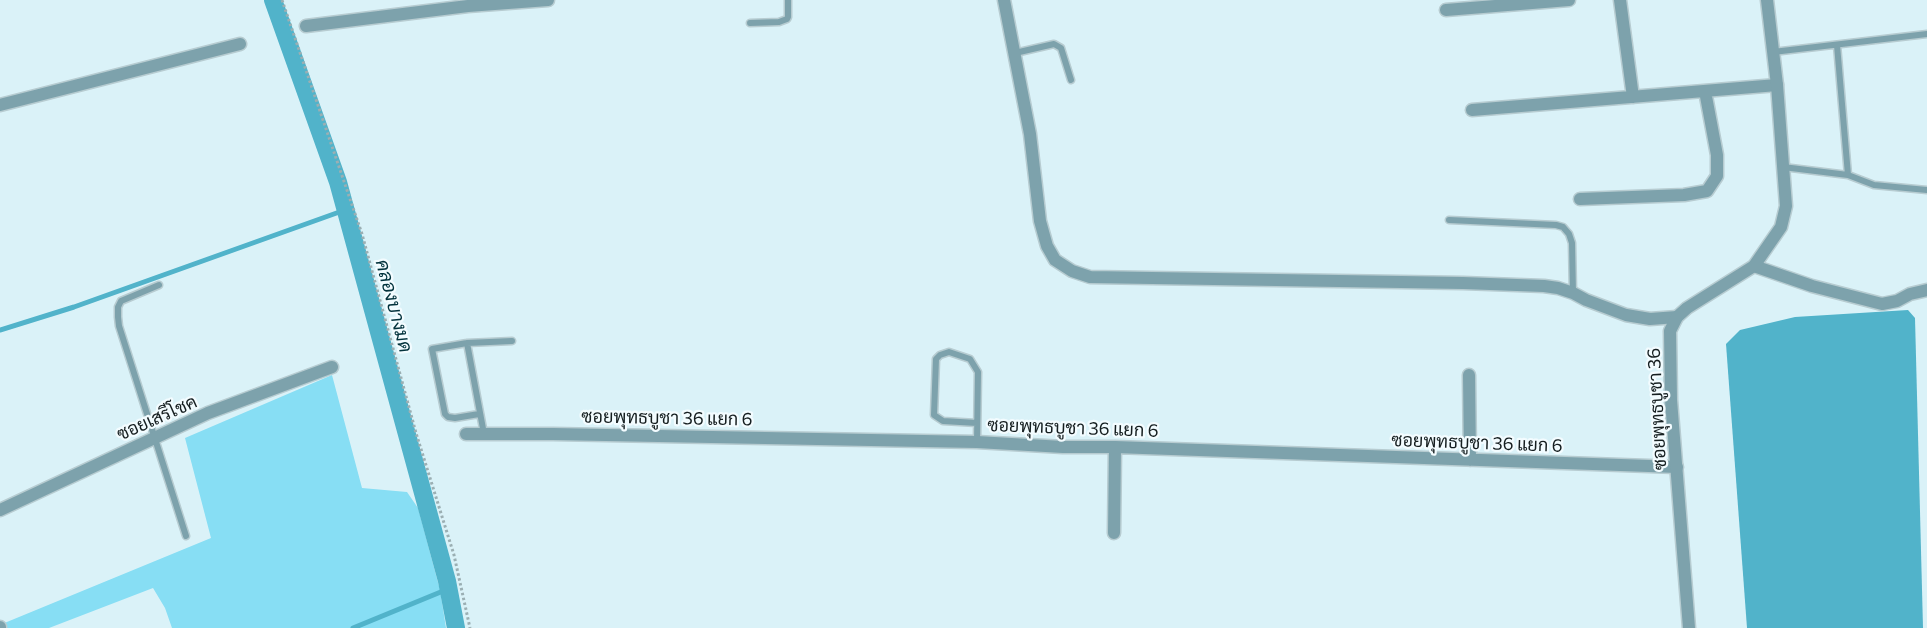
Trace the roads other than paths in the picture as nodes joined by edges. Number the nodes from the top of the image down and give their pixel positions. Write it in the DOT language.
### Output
graph roads {
  1 [pos="548,0"];
  2 [pos="788,0"];
  3 [pos="1004,0"];
  4 [pos="1569,0"];
  5 [pos="1620,0"];
  6 [pos="1767,0"];
  7 [pos="467,3"];
  8 [pos="1446,10"];
  9 [pos="750,23"];
  10 [pos="306,26"];
  11 [pos="1927,34"];
  12 [pos="240,44"];
  13 [pos="1837,44"];
  14 [pos="1773,52"];
  15 [pos="1015,54"];
  16 [pos="1071,80"];
  17 [pos="1776,85"];
  18 [pos="1705,91"];
  19 [pos="1633,97"];
  20 [pos="0,105"];
  21 [pos="1472,110"];
  22 [pos="1783,167"];
  23 [pos="1848,175"];
  24 [pos="1927,190"];
  25 [pos="1580,199"];
  26 [pos="1449,220"];
  27 [pos="1754,266"];
  28 [pos="159,285"];
  29 [pos="1927,290"];
  30 [pos="1573,292"];
  31 [pos="1677,317"];
  32 [pos="512,341"];
  33 [pos="467,343"];
  34 [pos="332,367"];
  35 [pos="1470,375"];
  36 [pos="480,414"];
  37 [pos="978,423"];
  38 [pos="466,434"];
  39 [pos="484,434"];
  40 [pos="155,437"];
  41 [pos="978,442"];
  42 [pos="1115,447"];
  43 [pos="1470,460"];
  44 [pos="1677,467"];
  45 [pos="0,510"];
  46 [pos="1114,533"];
  47 [pos="186,536"];
  48 [pos="1689,628"];
  1 -- 7 [label="street"];
  2 -- 9 [label="lane"];
  3 -- 15 [label="street"];
  4 -- 8 [label="street"];
  5 -- 19 [label="street"];
  6 -- 14 [label="street"];
  7 -- 10 [label="street"];
  11 -- 13 [label="lane"];
  12 -- 20 [label="street"];
  13 -- 14 [label="lane"];
  13 -- 23 [label="lane"];
  14 -- 17 [label="street"];
  15 -- 16 [label="lane"];
  15 -- 30 [label="street"];
  17 -- 18 [label="street"];
  17 -- 22 [label="street"];
  18 -- 19 [label="street"];
  18 -- 25 [label="street"];
  19 -- 21 [label="street"];
  22 -- 23 [label="lane"];
  22 -- 27 [label="street"];
  23 -- 24 [label="lane"];
  26 -- 30 [label="lane"];
  27 -- 29 [label="street"];
  27 -- 31 [label="street"];
  28 -- 40 [label="lane"];
  30 -- 31 [label="street"];
  31 -- 44 [label="street, ซอยพุทธบูชา 36"];
  32 -- 33 [label="lane"];
  33 -- 36 [label="lane"];
  33 -- 36 [label="lane"];
  34 -- 40 [label="street, ซอยเสรีโชค"];
  35 -- 43 [label="street"];
  36 -- 39 [label="lane"];
  37 -- 37 [label="lane"];
  37 -- 41 [label="lane"];
  38 -- 39 [label="street, ซอยพุทธบูชา 36 แยก 6"];
  39 -- 41 [label="street, ซอยพุทธบูชา 36 แยก 6"];
  40 -- 45 [label="street, ซอยเสรีโชค"];
  40 -- 47 [label="lane"];
  41 -- 42 [label="street, ซอยพุทธบูชา 36 แยก 6"];
  42 -- 43 [label="street, ซอยพุทธบูชา 36 แยก 6"];
  42 -- 46 [label="street"];
  43 -- 44 [label="street, ซอยพุทธบูชา 36 แยก 6"];
  44 -- 48 [label="street, ซอยพุทธบูชา 36"];
}
